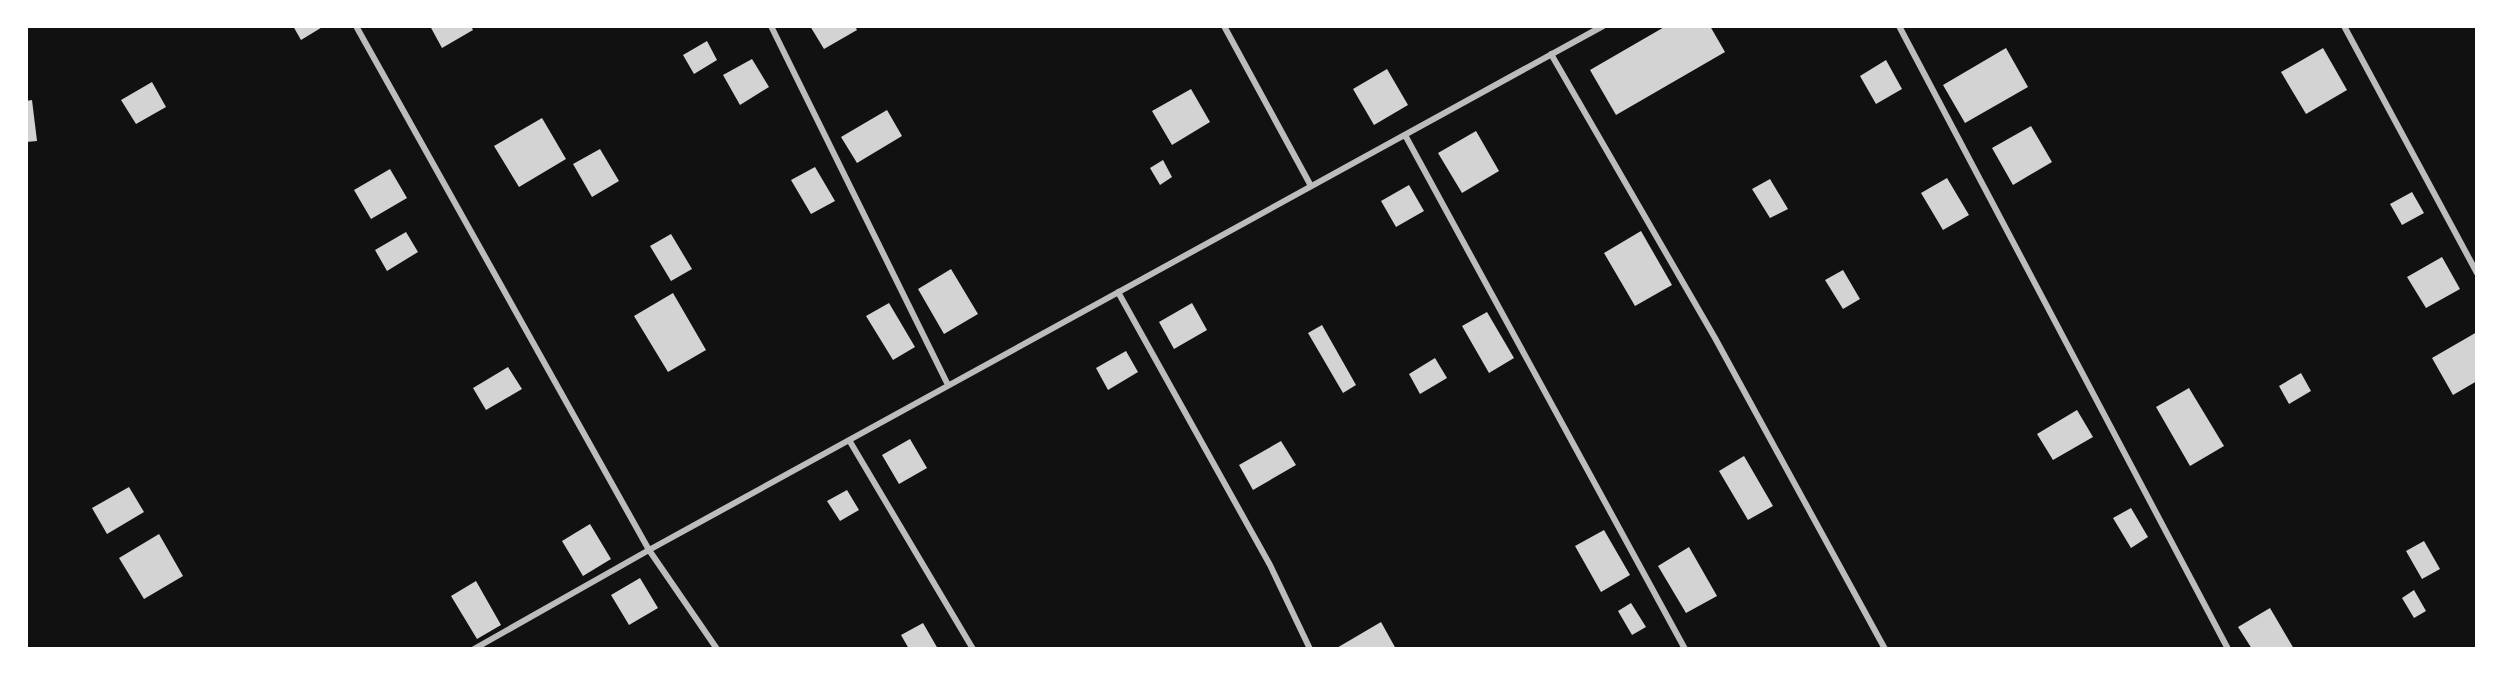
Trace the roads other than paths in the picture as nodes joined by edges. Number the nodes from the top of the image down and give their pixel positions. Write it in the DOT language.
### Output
graph roads {
  1 [pos="356,26"];
  2 [pos="771,26"];
  3 [pos="1224,26"];
  4 [pos="1603,26"];
  5 [pos="1899,26"];
  6 [pos="2344,26"];
  7 [pos="1551,54"];
  8 [pos="1405,135"];
  9 [pos="1311,186"];
  10 [pos="2477,273"];
  11 [pos="1118,292"];
  12 [pos="948,385"];
  13 [pos="849,440"];
  14 [pos="649,550"];
  15 [pos="474,649"];
  16 [pos="717,649"];
  17 [pos="973,649"];
  18 [pos="1310,649"];
  19 [pos="1685,649"];
  20 [pos="1885,649"];
  21 [pos="2228,649"];
  1 -- 14 [label="lane"];
  2 -- 12 [label="lane"];
  3 -- 9 [label="lane"];
  4 -- 7 [label="lane"];
  5 -- 21 [label="lane"];
  6 -- 10 [label="lane"];
  7 -- 8 [label="lane"];
  7 -- 20 [label="lane"];
  8 -- 9 [label="lane"];
  8 -- 19 [label="lane"];
  9 -- 11 [label="lane"];
  11 -- 12 [label="lane"];
  11 -- 18 [label="lane"];
  12 -- 13 [label="lane"];
  13 -- 14 [label="lane"];
  13 -- 17 [label="lane"];
  14 -- 15 [label="lane"];
  14 -- 16 [label="lane"];
}
